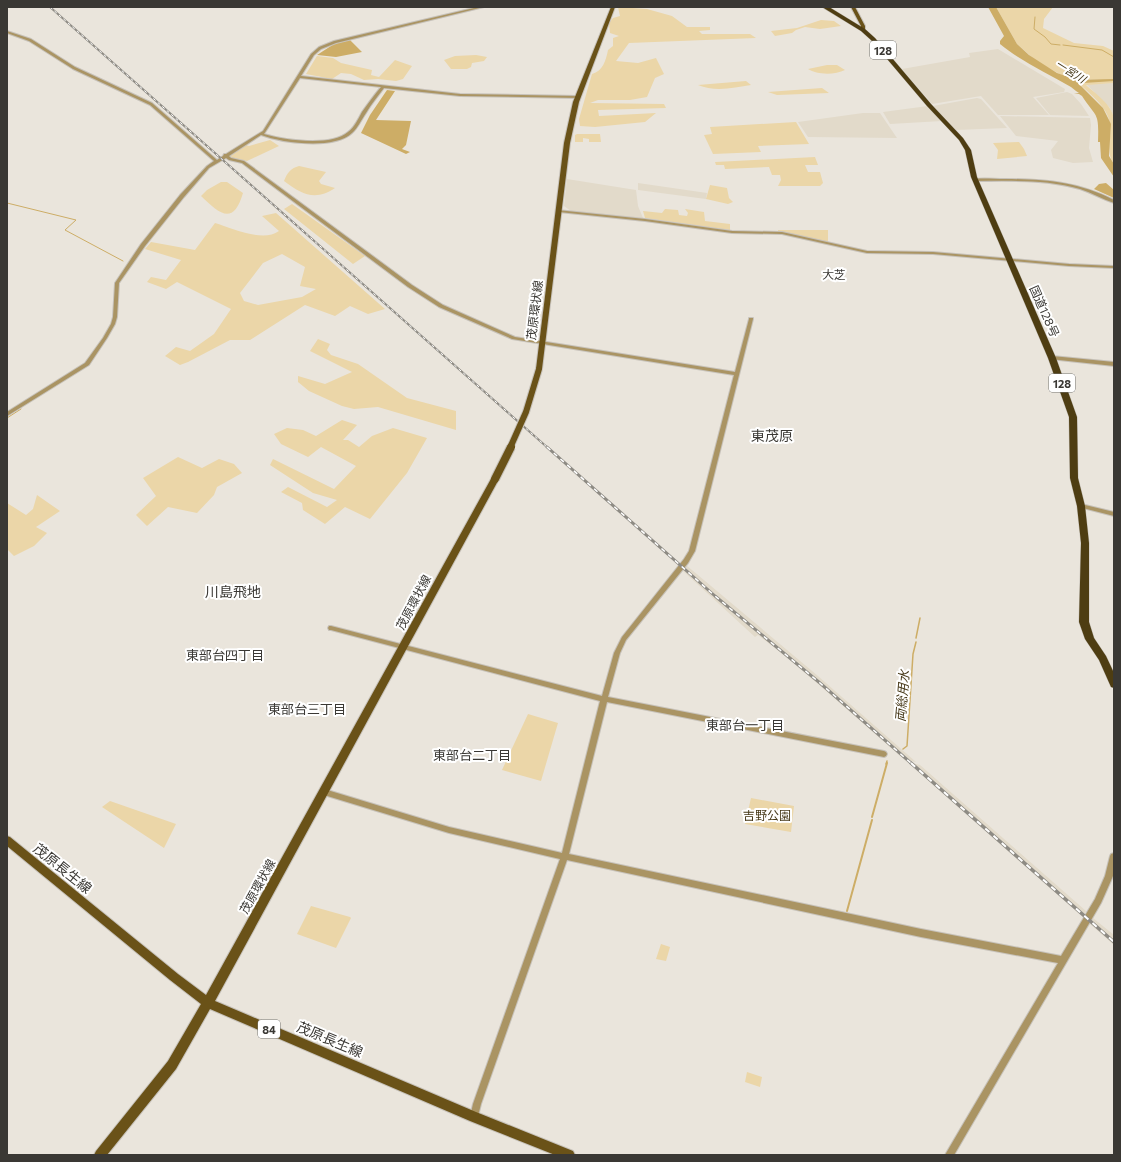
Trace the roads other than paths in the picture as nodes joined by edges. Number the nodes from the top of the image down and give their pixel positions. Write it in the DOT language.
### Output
graph roads {
  1 [pos="482,7"];
  2 [pos="614,7"];
  3 [pos="825,7"];
  4 [pos="853,7"];
  5 [pos="863,30"];
  6 [pos="7,32"];
  7 [pos="299,77"];
  8 [pos="383,87"];
  9 [pos="578,97"];
  10 [pos="261,134"];
  11 [pos="225,155"];
  12 [pos="216,161"];
  13 [pos="975,180"];
  14 [pos="1114,202"];
  15 [pos="559,211"];
  16 [pos="352,235"];
  17 [pos="347,239"];
  18 [pos="1010,260"];
  19 [pos="1114,267"];
  20 [pos="751,319"];
  21 [pos="542,344"];
  22 [pos="1052,358"];
  23 [pos="1114,364"];
  24 [pos="737,374"];
  25 [pos="7,414"];
  26 [pos="1081,506"];
  27 [pos="1114,514"];
  28 [pos="331,628"];
  29 [pos="403,647"];
  30 [pos="1114,684"];
  31 [pos="604,699"];
  32 [pos="884,754"];
  33 [pos="324,792"];
  34 [pos="7,840"];
  35 [pos="565,856"];
  36 [pos="1114,856"];
  37 [pos="1062,960"];
  38 [pos="208,1003"];
  39 [pos="474,1117"];
  40 [pos="100,1155"];
  41 [pos="569,1155"];
  42 [pos="949,1155"];
  1 -- 7 [label="street"];
  2 -- 9 [label="main road, 茂原環状線"];
  3 -- 5 [label="highway, 国道128号 / 128"];
  4 -- 5 [label="main road"];
  5 -- 13 [label="highway, 国道128号 / 128"];
  6 -- 12 [label="street"];
  7 -- 8 [label="street"];
  7 -- 10 [label="street"];
  8 -- 9 [label="street"];
  8 -- 10 [label="street"];
  9 -- 15 [label="main road, 茂原環状線"];
  10 -- 11 [label="street"];
  11 -- 12 [label="street"];
  11 -- 17 [label="street"];
  12 -- 25 [label="street"];
  13 -- 14 [label="street"];
  13 -- 18 [label="highway, 国道128号 / 128"];
  15 -- 18 [label="street"];
  15 -- 21 [label="main road, 茂原環状線"];
  16 -- 17 [label="street"];
  17 -- 21 [label="street"];
  18 -- 19 [label="street"];
  18 -- 22 [label="highway, 国道128号 / 128"];
  20 -- 24 [label="street"];
  21 -- 24 [label="street"];
  21 -- 29 [label="main road, 茂原環状線, bridge"];
  22 -- 23 [label="street"];
  22 -- 26 [label="highway, 国道128号 / 128"];
  24 -- 31 [label="street"];
  26 -- 27 [label="street"];
  26 -- 30 [label="highway, 国道128号 / 128"];
  28 -- 29 [label="street"];
  29 -- 31 [label="street"];
  29 -- 33 [label="main road, 茂原環状線"];
  31 -- 32 [label="street"];
  31 -- 35 [label="street"];
  33 -- 35 [label="street"];
  33 -- 38 [label="main road, 茂原環状線"];
  34 -- 38 [label="main road, 茂原長生線 / 84"];
  35 -- 37 [label="street"];
  35 -- 39 [label="street"];
  36 -- 37 [label="street"];
  37 -- 42 [label="street"];
  38 -- 39 [label="main road, 茂原長生線 / 84"];
  38 -- 40 [label="main road, 茂原環状線"];
  39 -- 41 [label="main road, 茂原長生線 / 84"];
}
